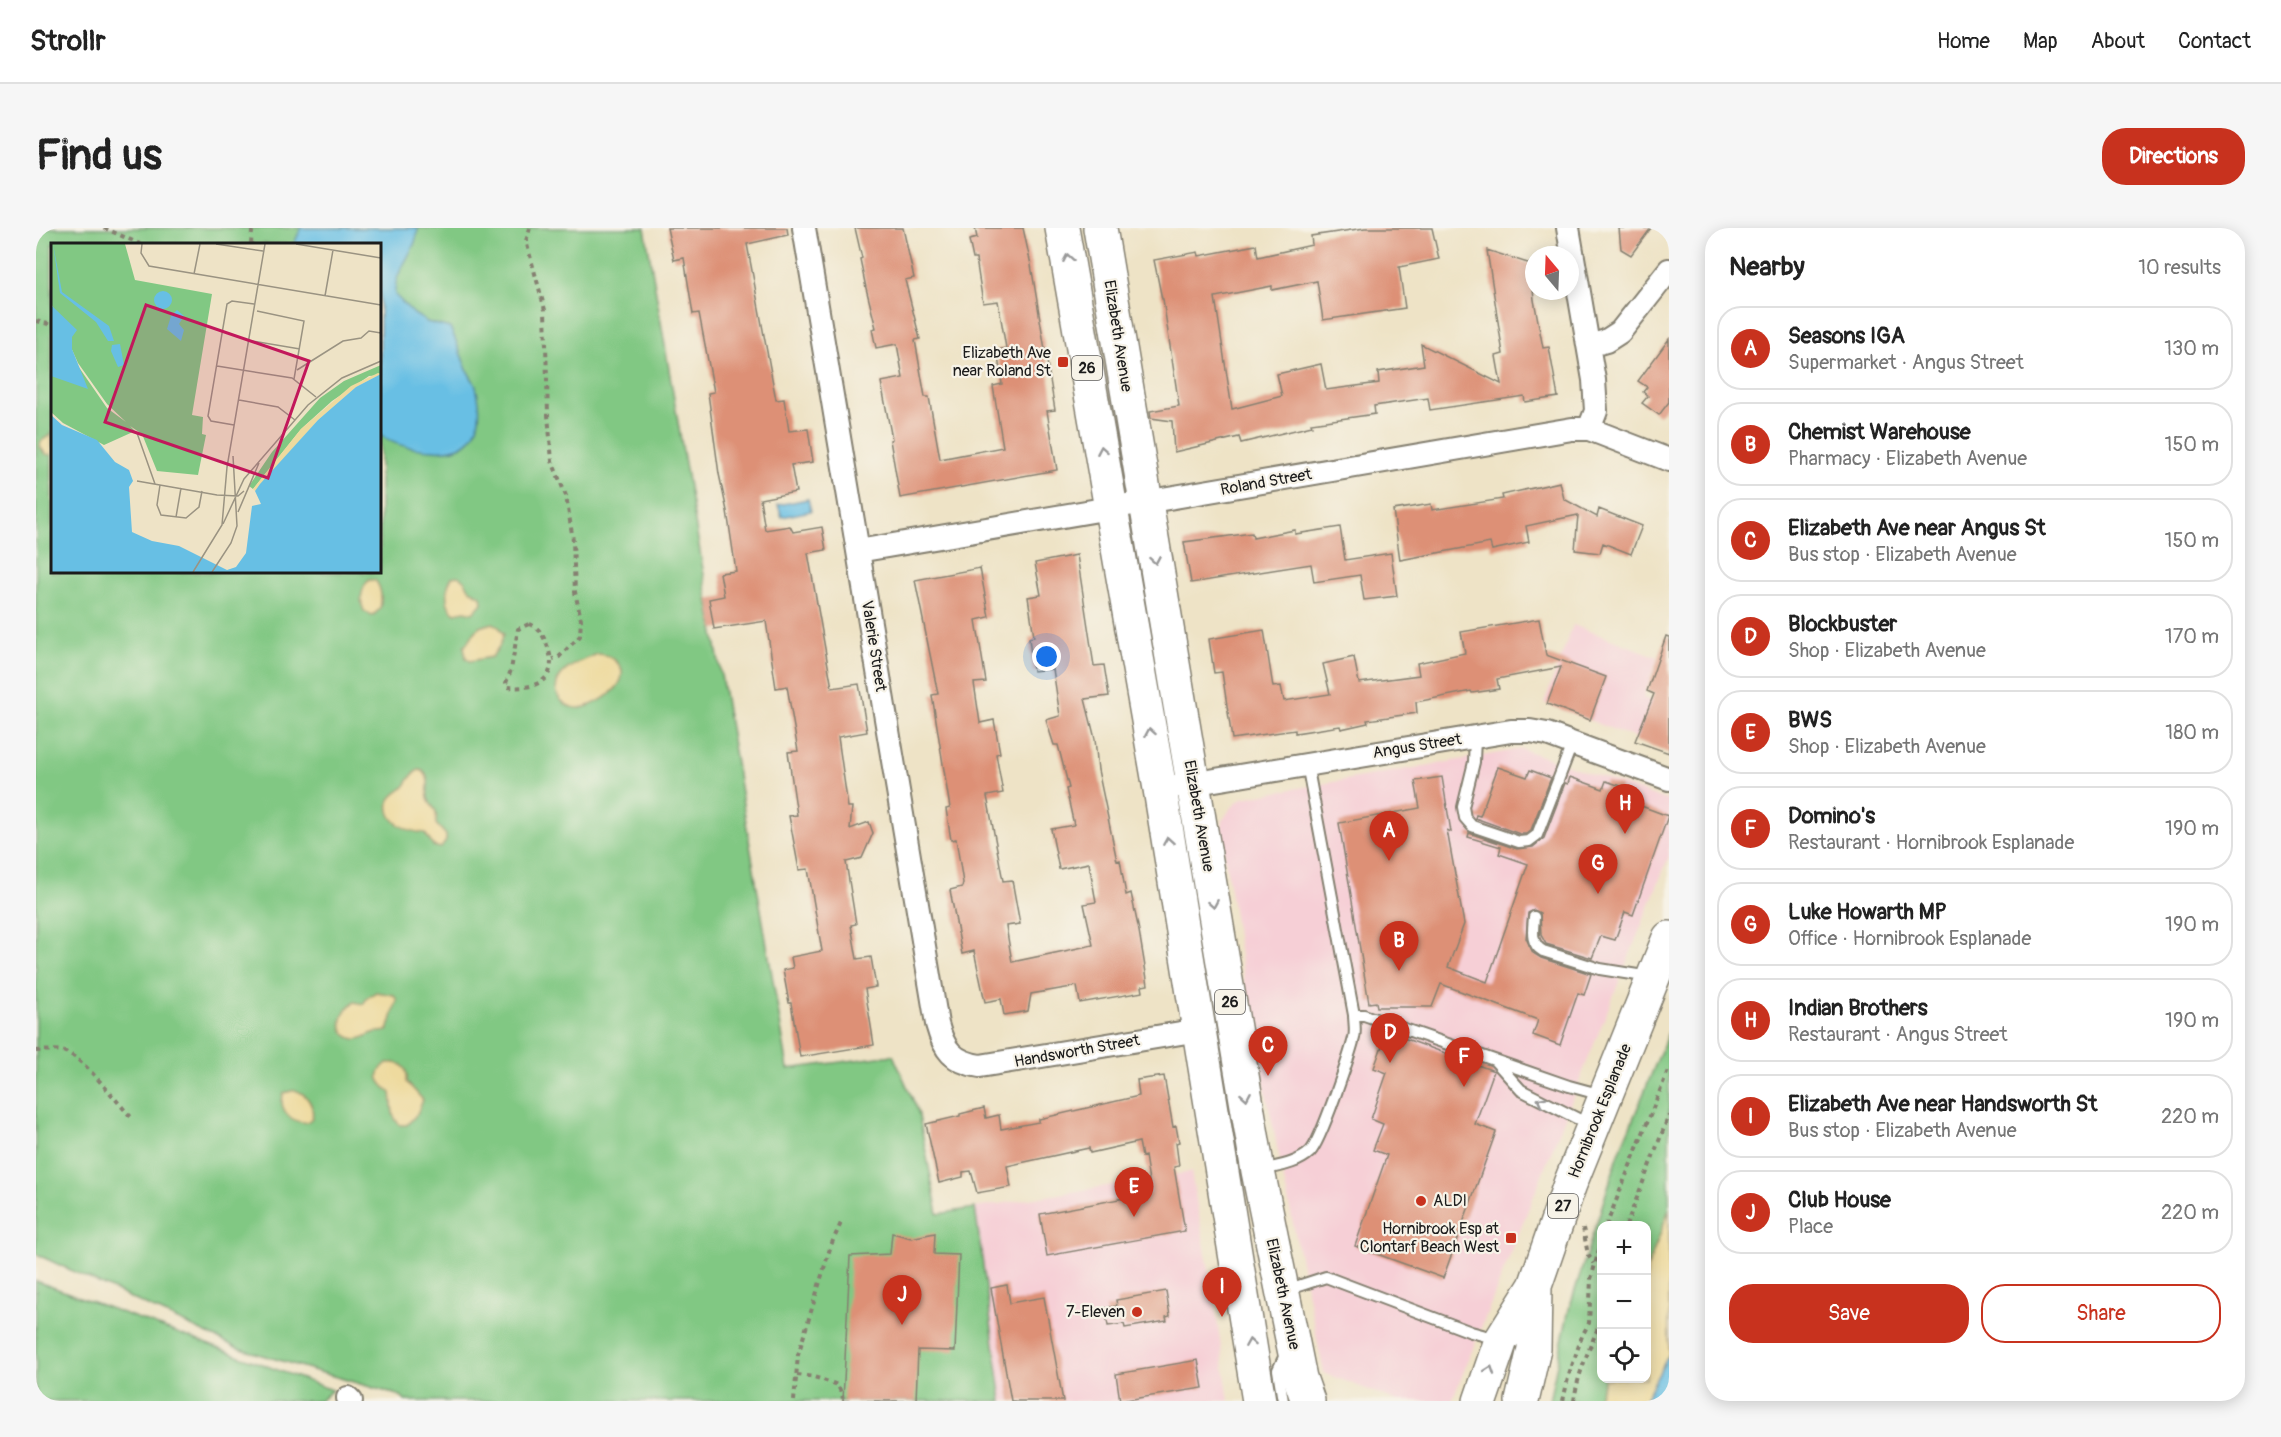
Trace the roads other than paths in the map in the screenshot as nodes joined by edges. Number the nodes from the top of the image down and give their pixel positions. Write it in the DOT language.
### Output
graph roads {
  1 [pos="804,228"];
  2 [pos="1062,228"];
  3 [pos="1100,228"];
  4 [pos="1568,228"];
  5 [pos="1669,270"];
  6 [pos="1589,346"];
  7 [pos="1589,429"];
  8 [pos="1669,460"];
  9 [pos="1146,503"];
  10 [pos="1113,508"];
  11 [pos="858,551"];
  12 [pos="1475,737"];
  13 [pos="1572,744"];
  14 [pos="1307,764"];
  15 [pos="1669,779"];
  16 [pos="1193,784"];
  17 [pos="1160,789"];
  18 [pos="1534,917"];
  19 [pos="1669,938"];
  20 [pos="1653,977"];
  21 [pos="1354,1015"];
  22 [pos="1199,1030"];
  23 [pos="956,1059"];
  24 [pos="1495,1061"];
  25 [pos="1606,1096"];
  26 [pos="1594,1127"];
  27 [pos="1258,1171"];
  28 [pos="1535,1286"];
  29 [pos="1283,1291"];
  30 [pos="1293,1340"];
  31 [pos="1501,1340"];
  32 [pos="1259,1401"];
  33 [pos="1283,1401"];
  34 [pos="1308,1401"];
  35 [pos="1480,1401"];
  36 [pos="1522,1401"];
  1 -- 11 [label="street, Valerie Street"];
  10 -- 2 [label="main road, Elizabeth Avenue / 26, one-way"];
  3 -- 9 [label="main road, Elizabeth Avenue / 26"];
  4 -- 6 [label="street"];
  5 -- 6 [label="street"];
  6 -- 7 [label="street"];
  7 -- 8 [label="street, Roland Street"];
  7 -- 9 [label="street, Roland Street"];
  9 -- 10 [label="street, Roland Street"];
  9 -- 16 [label="main road, Elizabeth Avenue / 26, one-way"];
  10 -- 11 [label="street, Roland Street"];
  17 -- 10 [label="main road, Elizabeth Avenue / 26, one-way"];
  11 -- 23 [label="street, Valerie Street"];
  12 -- 13 [label="street, Angus Street"];
  12 -- 13 [label="lane"];
  12 -- 14 [label="street, Angus Street"];
  13 -- 15 [label="street, Angus Street"];
  14 -- 16 [label="street, Angus Street"];
  14 -- 21 [label="lane"];
  16 -- 17 [label="street, Angus Street"];
  16 -- 27 [label="main road, Elizabeth Avenue / 26, one-way"];
  22 -- 17 [label="main road, Elizabeth Avenue / 26, one-way"];
  18 -- 20 [label="lane"];
  19 -- 20 [label="main road, Hornibrook Esplanade / 27"];
  20 -- 25 [label="main road, Hornibrook Esplanade / 27"];
  21 -- 24 [label="lane"];
  21 -- 27 [label="lane"];
  22 -- 23 [label="street, Handsworth Street"];
  32 -- 22 [label="main road, Elizabeth Avenue / 26, one-way"];
  24 -- 25 [label="lane"];
  26 -- 24 [label="lane, one-way"];
  25 -- 26 [label="main road, Hornibrook Esplanade / 27"];
  26 -- 28 [label="main road, Hornibrook Esplanade / 27"];
  27 -- 29 [label="main road, Elizabeth Avenue / 26"];
  28 -- 31 [label="main road, Hornibrook Esplanade / 27"];
  28 -- 36 [label="main road, Hornibrook Esplanade / 27"];
  29 -- 30 [label="main road, Elizabeth Avenue / 26"];
  29 -- 31 [label="lane"];
  30 -- 33 [label="lane"];
  30 -- 34 [label="main road, Elizabeth Avenue / 26"];
  35 -- 31 [label="main road, Hornibrook Esplanade / 27, one-way"];
}
